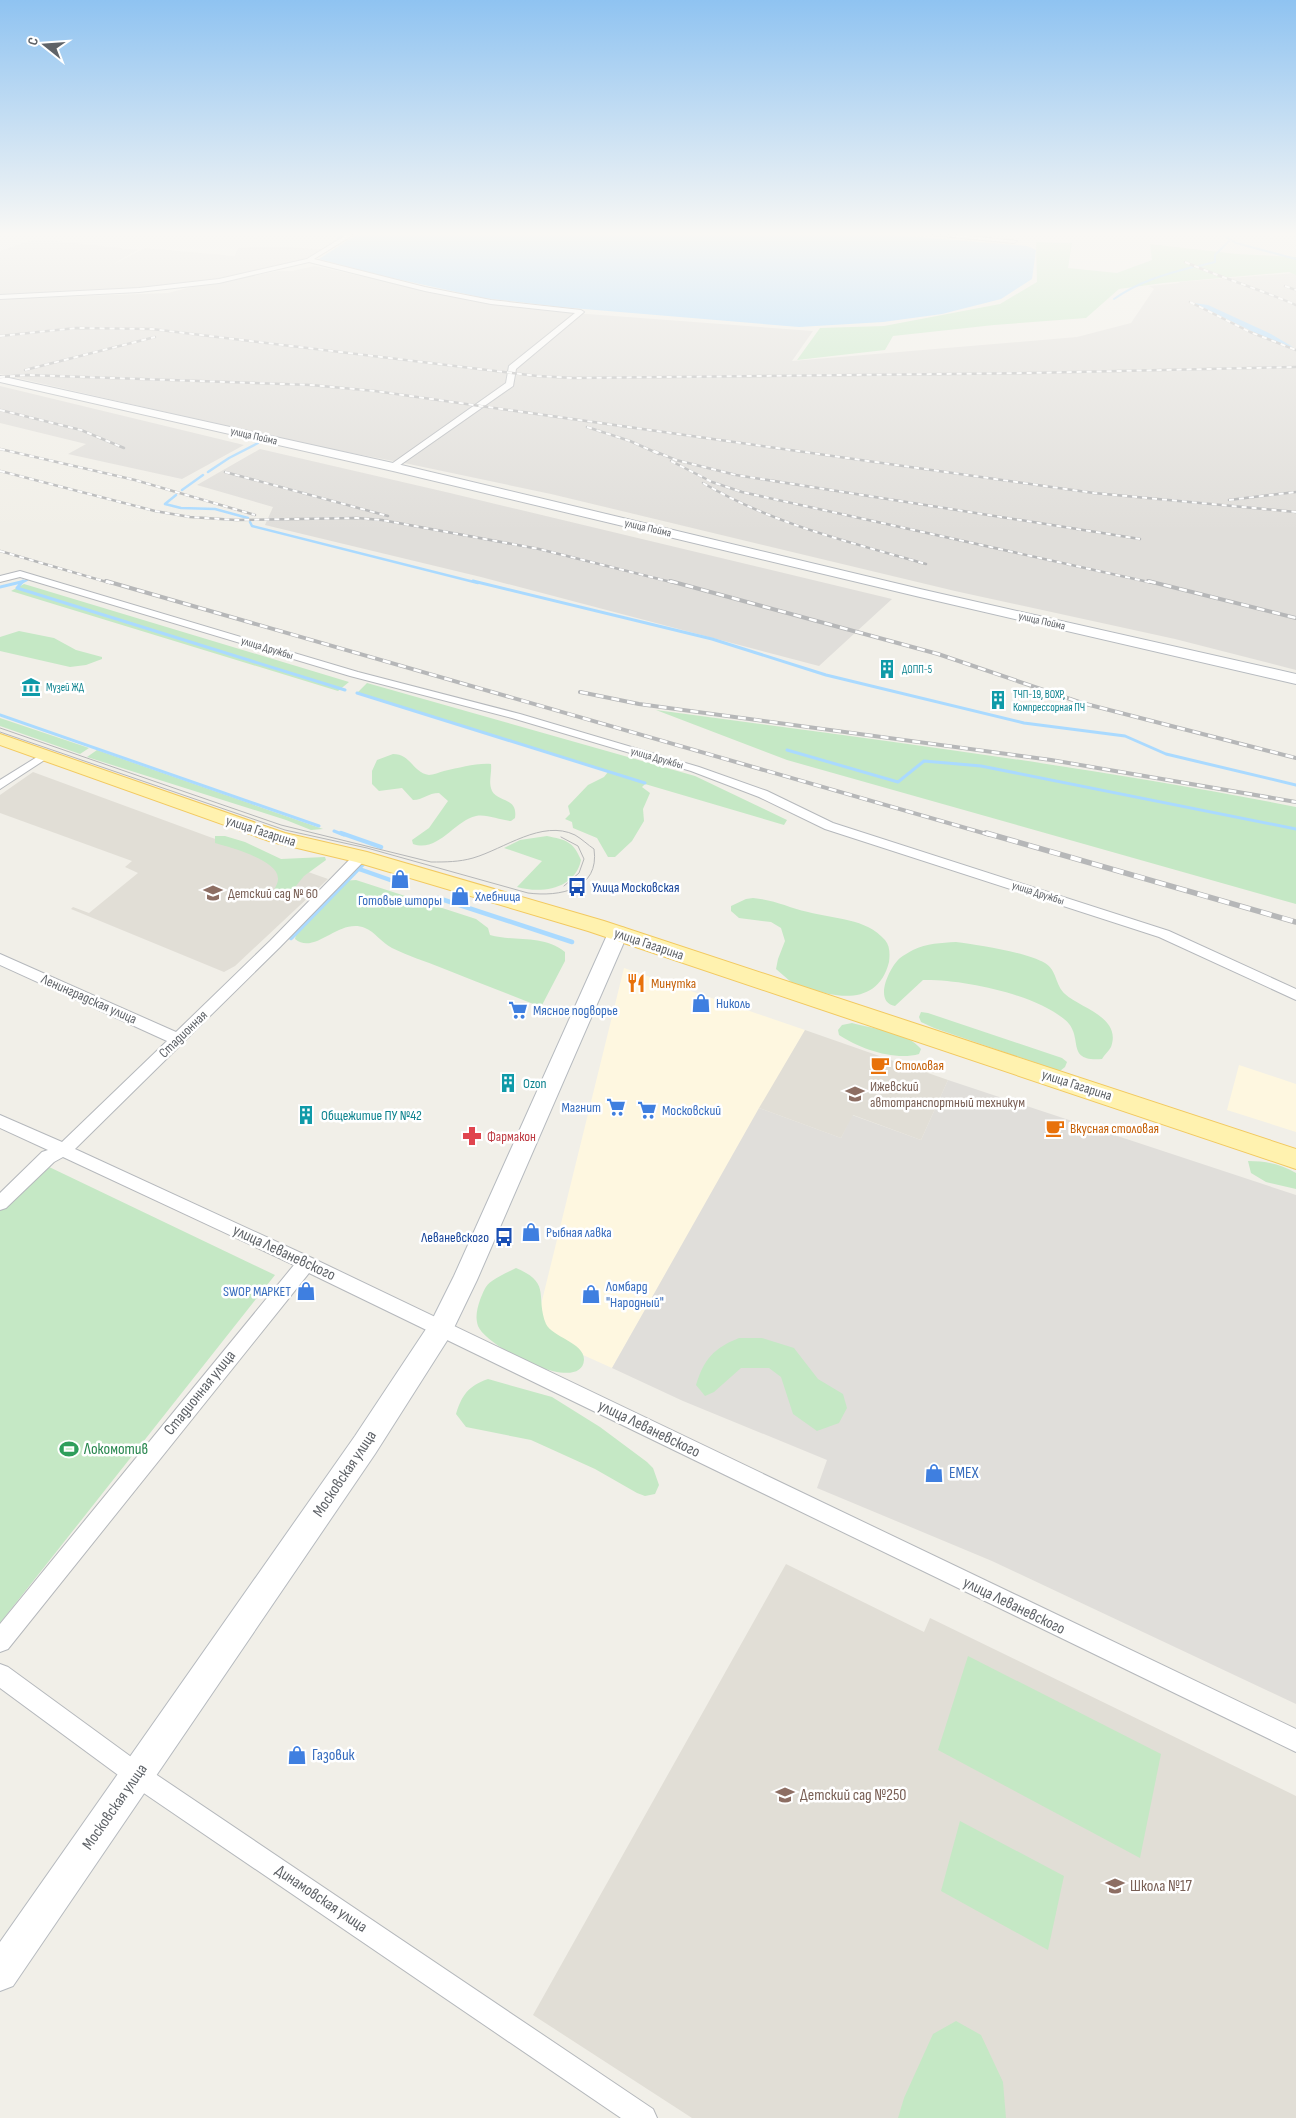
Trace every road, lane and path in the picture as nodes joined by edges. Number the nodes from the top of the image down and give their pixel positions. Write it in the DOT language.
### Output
graph roads {
  1 [pos="555,334"];
  2 [pos="0,379"];
  3 [pos="393,467"];
  4 [pos="0,579"];
  5 [pos="1296,679"];
  6 [pos="0,739"];
  7 [pos="45,755"];
  8 [pos="0,786"];
  9 [pos="360,857"];
  10 [pos="618,933"];
  11 [pos="0,959"];
  12 [pos="1296,995"];
  13 [pos="177,1039"];
  14 [pos="0,1121"];
  15 [pos="64,1150"];
  16 [pos="1296,1159"];
  17 [pos="0,1204"];
  18 [pos="306,1263"];
  19 [pos="441,1328"];
  20 [pos="0,1641"];
  21 [pos="0,1675"];
  22 [pos="1296,1741"];
  23 [pos="137,1775"];
  24 [pos="0,1973"];
  25 [pos="644,2118"];
  1 -- 3 [label="street"];
  2 -- 3 [label="main road, улица Пойма"];
  3 -- 5 [label="main road, улица Пойма"];
  4 -- 12 [label="street, улица Дружбы"];
  6 -- 7 [label="main road, улица Гагарина"];
  7 -- 8 [label="street"];
  7 -- 9 [label="main road, улица Гагарина"];
  9 -- 10 [label="main road, улица Гагарина"];
  9 -- 13 [label="street, Стадионная"];
  10 -- 16 [label="main road, улица Гагарина"];
  10 -- 19 [label="main road, Московская улица"];
  11 -- 13 [label="street, Ленинградская улица"];
  13 -- 15 [label="street, Стадионная"];
  14 -- 15 [label="street, улица Леваневского"];
  15 -- 17 [label="street, Стадионная"];
  15 -- 18 [label="street, улица Леваневского"];
  18 -- 19 [label="street, улица Леваневского"];
  18 -- 20 [label="street, Стадионная улица"];
  19 -- 22 [label="street, улица Леваневского"];
  19 -- 23 [label="main road, Московская улица"];
  21 -- 23 [label="street, Динамовская улица"];
  23 -- 24 [label="main road, Московская улица"];
  23 -- 25 [label="street, Динамовская улица"];
}
